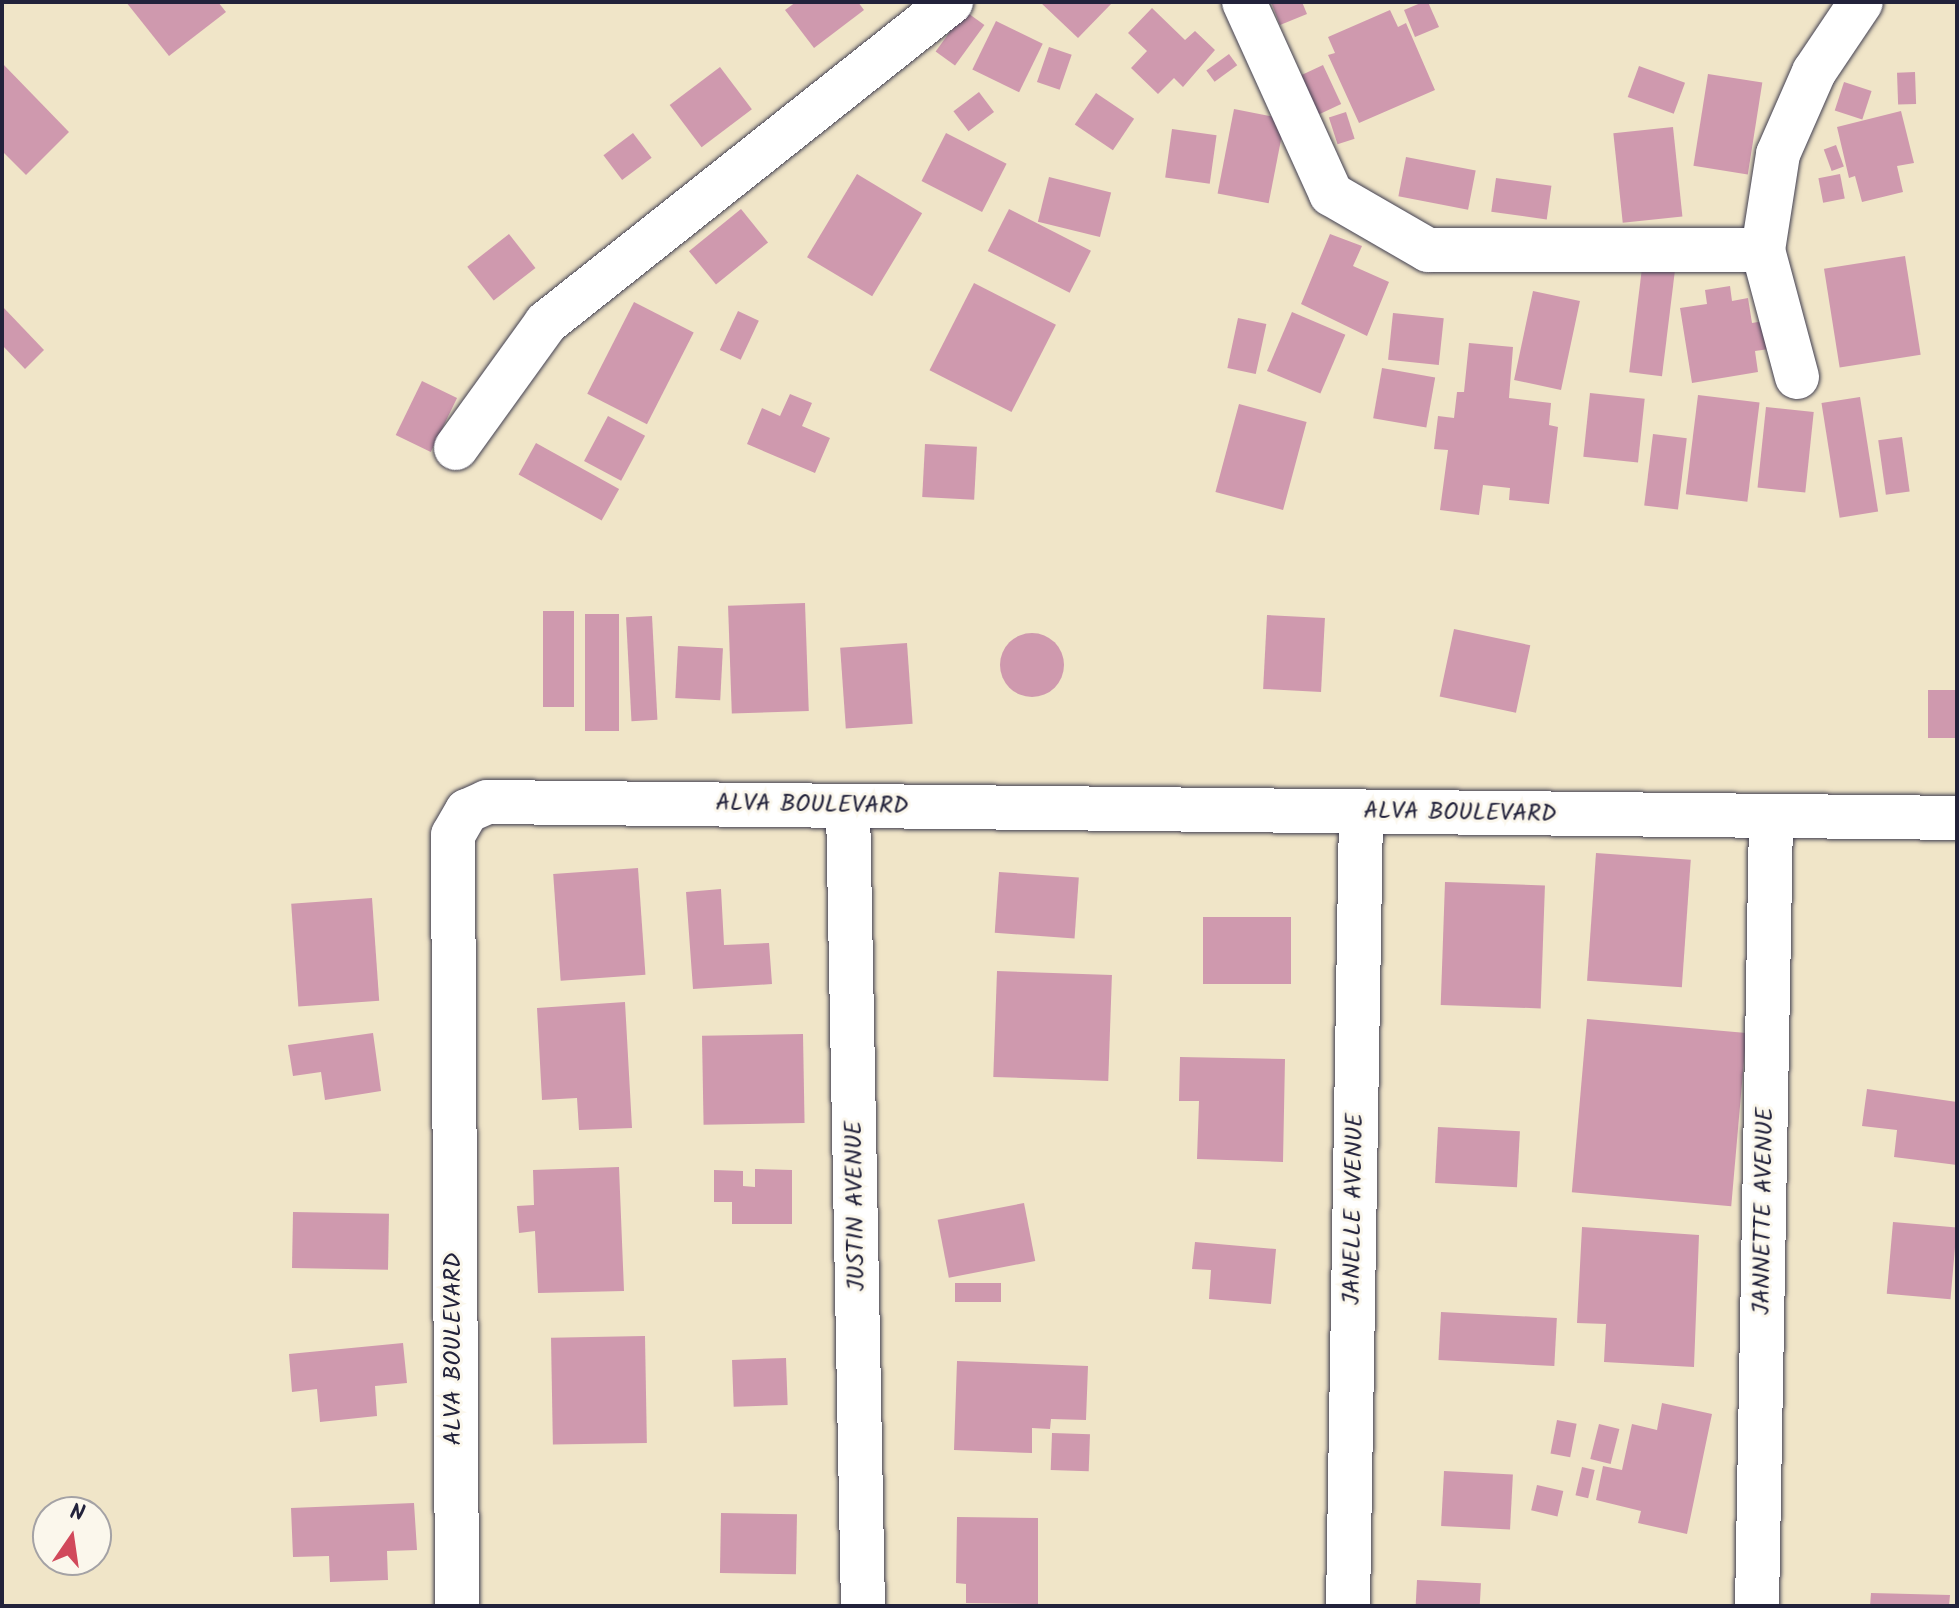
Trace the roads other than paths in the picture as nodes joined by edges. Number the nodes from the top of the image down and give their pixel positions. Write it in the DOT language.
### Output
graph roads {
  1 [pos="951,2"];
  2 [pos="1244,2"];
  3 [pos="1861,2"];
  4 [pos="1763,250"];
  5 [pos="1797,377"];
  6 [pos="456,448"];
  7 [pos="848,806"];
  8 [pos="1361,812"];
  9 [pos="1771,816"];
  10 [pos="1957,818"];
  11 [pos="457,1606"];
  12 [pos="863,1606"];
  13 [pos="1348,1606"];
  14 [pos="1757,1606"];
  1 -- 6 [label="street"];
  2 -- 4 [label="street"];
  3 -- 4 [label="street"];
  4 -- 5 [label="street"];
  7 -- 8 [label="street, ALVA BOULEVARD"];
  7 -- 11 [label="street, ALVA BOULEVARD"];
  7 -- 12 [label="street, JUSTIN AVENUE"];
  8 -- 9 [label="street, ALVA BOULEVARD"];
  8 -- 13 [label="street, JANELLE AVENUE"];
  9 -- 10 [label="street, ALVA BOULEVARD"];
  9 -- 14 [label="street, JANNETTE AVENUE"];
}
